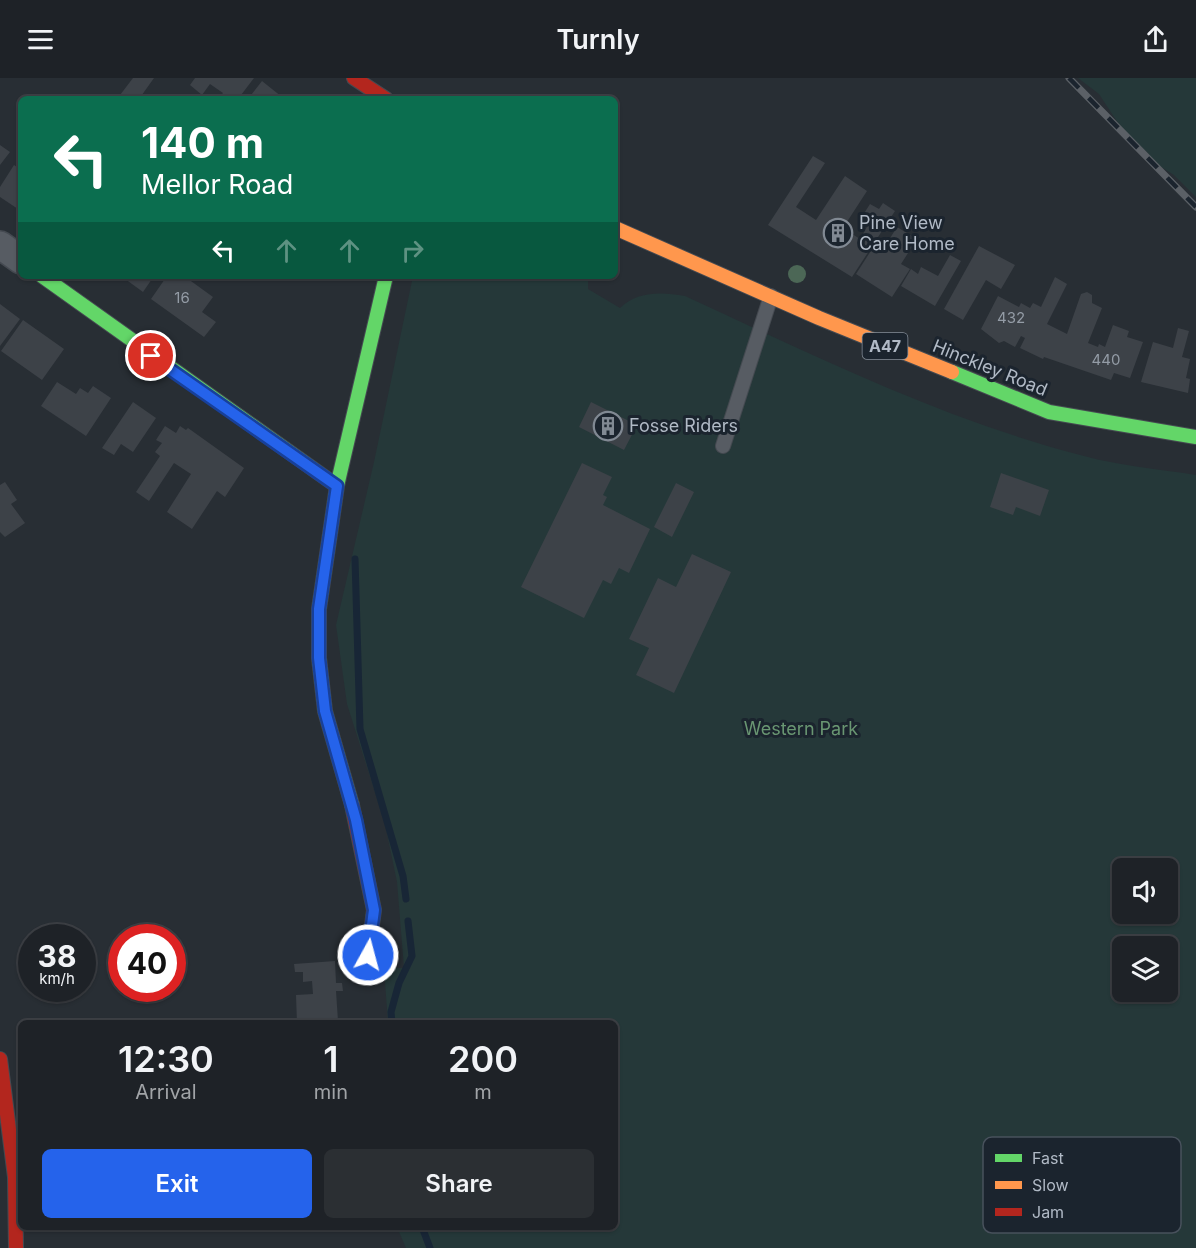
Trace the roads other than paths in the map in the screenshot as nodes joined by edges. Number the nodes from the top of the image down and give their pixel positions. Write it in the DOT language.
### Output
graph roads {
  1 [pos="354,78"];
  2 [pos="381,96"];
  3 [pos="618,229"];
  4 [pos="0,245"];
  5 [pos="18,258"];
  6 [pos="46,279"];
  7 [pos="385,279"];
  8 [pos="771,296"];
  9 [pos="1196,436"];
  10 [pos="723,446"];
  11 [pos="337,486"];
  12 [pos="368,955"];
  13 [pos="0,1059"];
  14 [pos="16,1248"];
  1 -- 2 [label="street"];
  3 -- 8 [label="street, Hinckley Road / A47"];
  4 -- 5 [label="street"];
  6 -- 11 [label="street"];
  7 -- 11 [label="street"];
  8 -- 9 [label="street, Hinckley Road / A47"];
  8 -- 10 [label="lane"];
  11 -- 12 [label="street"];
  13 -- 14 [label="street"];
}
